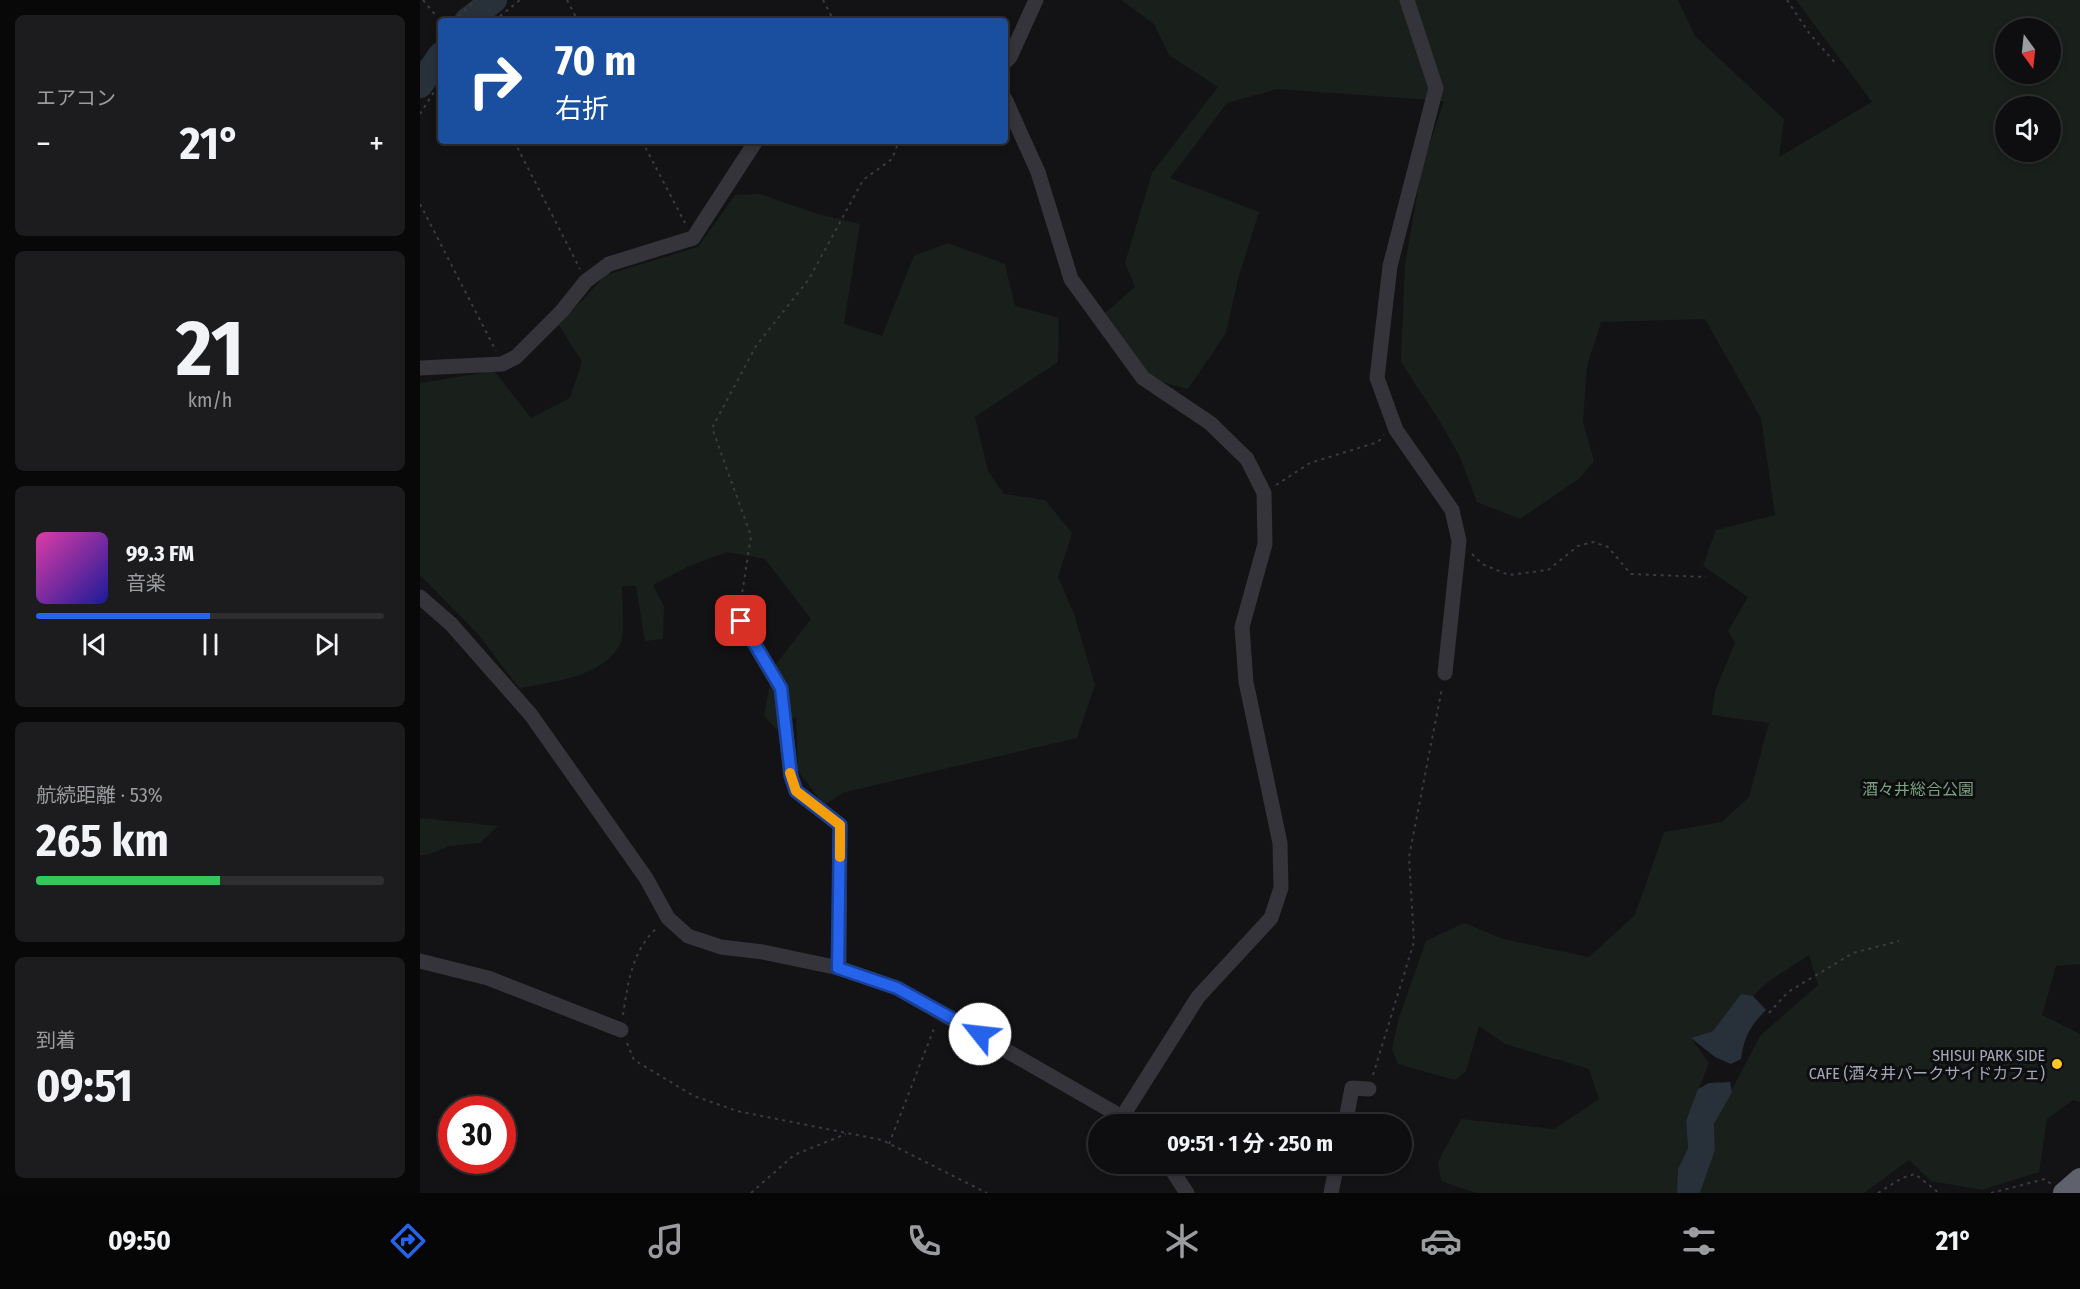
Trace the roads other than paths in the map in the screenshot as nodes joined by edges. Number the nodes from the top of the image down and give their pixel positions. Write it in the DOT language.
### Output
graph roads {
  1 [pos="1036,0"];
  2 [pos="1407,0"];
  3 [pos="1008,59"];
  4 [pos="1008,106"];
  5 [pos="754,144"];
  6 [pos="420,368"];
  7 [pos="420,597"];
  8 [pos="741,621"];
  9 [pos="1445,674"];
  10 [pos="420,961"];
  11 [pos="838,968"];
  12 [pos="621,1030"];
  13 [pos="1369,1089"];
  14 [pos="1114,1114"];
  15 [pos="1130,1114"];
  16 [pos="1347,1114"];
  17 [pos="1175,1174"];
  18 [pos="1335,1174"];
  19 [pos="2080,1179"];
  20 [pos="2059,1189"];
  21 [pos="1187,1193"];
  22 [pos="1331,1193"];
  1 -- 3 [label="street"];
  2 -- 9 [label="street"];
  4 -- 15 [label="street"];
  5 -- 6 [label="street"];
  7 -- 11 [label="street"];
  8 -- 11 [label="street"];
  10 -- 12 [label="street"];
  11 -- 14 [label="street"];
  13 -- 16 [label="street"];
  17 -- 21 [label="street"];
  18 -- 22 [label="street"];
  19 -- 20 [label="highway"];
}
